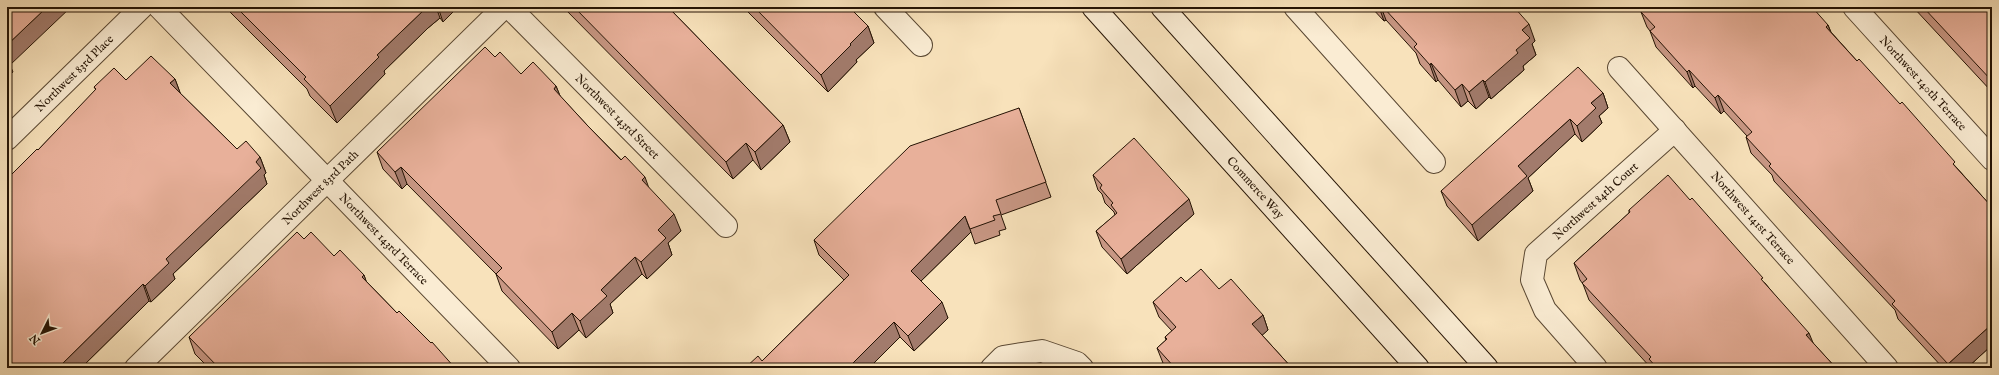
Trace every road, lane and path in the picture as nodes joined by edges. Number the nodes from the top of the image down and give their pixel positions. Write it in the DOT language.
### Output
graph roads {
  1 [pos="142,7"];
  2 [pos="159,7"];
  3 [pos="504,7"];
  4 [pos="509,7"];
  5 [pos="885,7"];
  6 [pos="1093,7"];
  7 [pos="1162,7"];
  8 [pos="1295,7"];
  9 [pos="1854,7"];
  10 [pos="921,45"];
  11 [pos="1620,68"];
  12 [pos="1675,130"];
  13 [pos="7,139"];
  14 [pos="1992,159"];
  15 [pos="1434,162"];
  16 [pos="327,181"];
  17 [pos="726,226"];
  18 [pos="143,366"];
  19 [pos="509,368"];
  20 [pos="992,368"];
  21 [pos="1082,368"];
  22 [pos="1418,368"];
  23 [pos="1487,368"];
  24 [pos="1596,368"];
  25 [pos="1887,368"];
  1 -- 13 [label="street, Northwest 83rd Place"];
  2 -- 16 [label="street, Northwest 143rd Terrace"];
  3 -- 16 [label="street, Northwest 83rd Path"];
  4 -- 17 [label="street, Northwest 143rd Street"];
  5 -- 10 [label="street"];
  6 -- 22 [label="street, Commerce Way"];
  7 -- 23 [label="street"];
  8 -- 15 [label="street"];
  9 -- 14 [label="street, Northwest 140th Terrace"];
  11 -- 12 [label="street, Northwest 141st Terrace"];
  12 -- 24 [label="street, Northwest 84th Court"];
  12 -- 25 [label="street, Northwest 141st Terrace"];
  16 -- 18 [label="street, Northwest 83rd Path"];
  16 -- 19 [label="street, Northwest 143rd Terrace"];
  20 -- 21 [label="street"];
}
